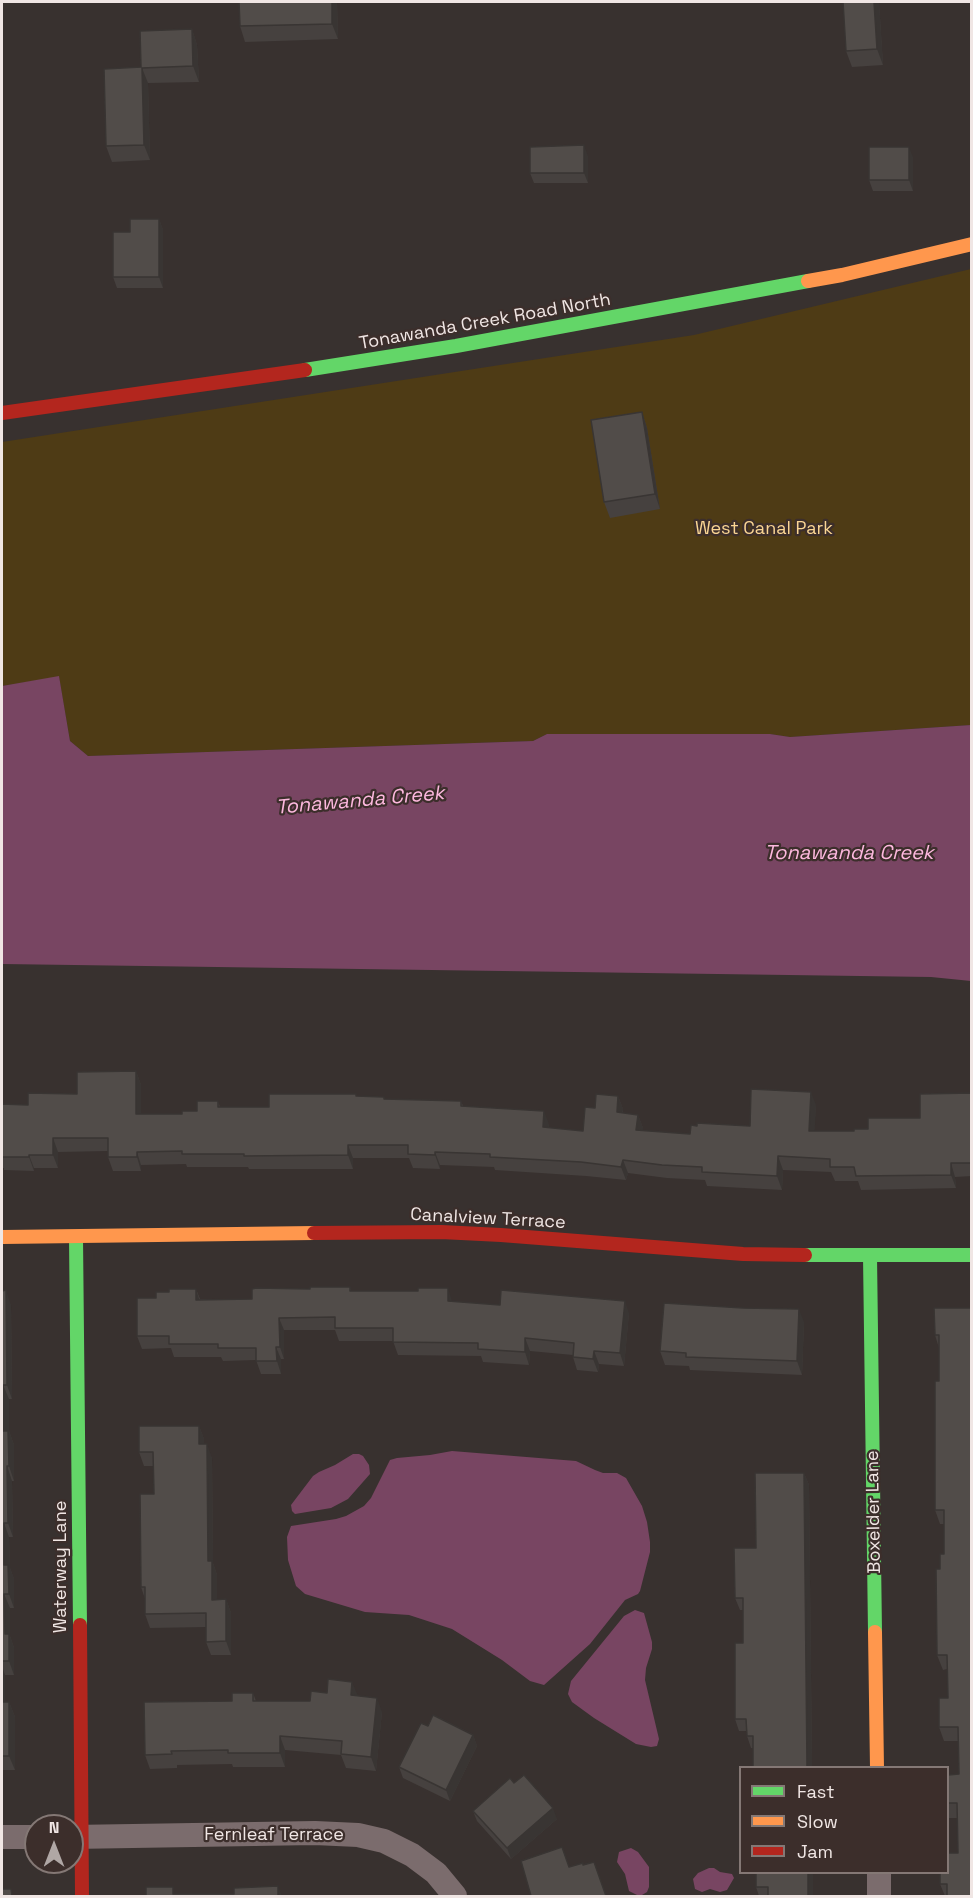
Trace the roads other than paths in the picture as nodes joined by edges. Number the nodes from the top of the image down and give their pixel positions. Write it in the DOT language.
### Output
graph roads {
  1 [pos="972,244"];
  2 [pos="2,413"];
  3 [pos="2,1237"];
  4 [pos="76,1238"];
  5 [pos="972,1255"];
  6 [pos="870,1256"];
  7 [pos="877,1766"];
  8 [pos="77,1814"];
  9 [pos="2,1837"];
  10 [pos="24,1837"];
  11 [pos="84,1837"];
  12 [pos="80,1874"];
  13 [pos="879,1874"];
  14 [pos="82,1896"];
  15 [pos="455,1896"];
  16 [pos="879,1896"];
  1 -- 2 [label="street, Tonawanda Creek Road North"];
  3 -- 4 [label="street, Canalview Terrace"];
  4 -- 6 [label="street, Canalview Terrace"];
  4 -- 8 [label="street, Waterway Lane"];
  5 -- 6 [label="street, Canalview Terrace"];
  6 -- 7 [label="street, Boxelder Lane"];
  9 -- 10 [label="street"];
  11 -- 15 [label="street, Fernleaf Terrace"];
  12 -- 14 [label="street, Waterway Lane"];
  13 -- 16 [label="street"];
}
